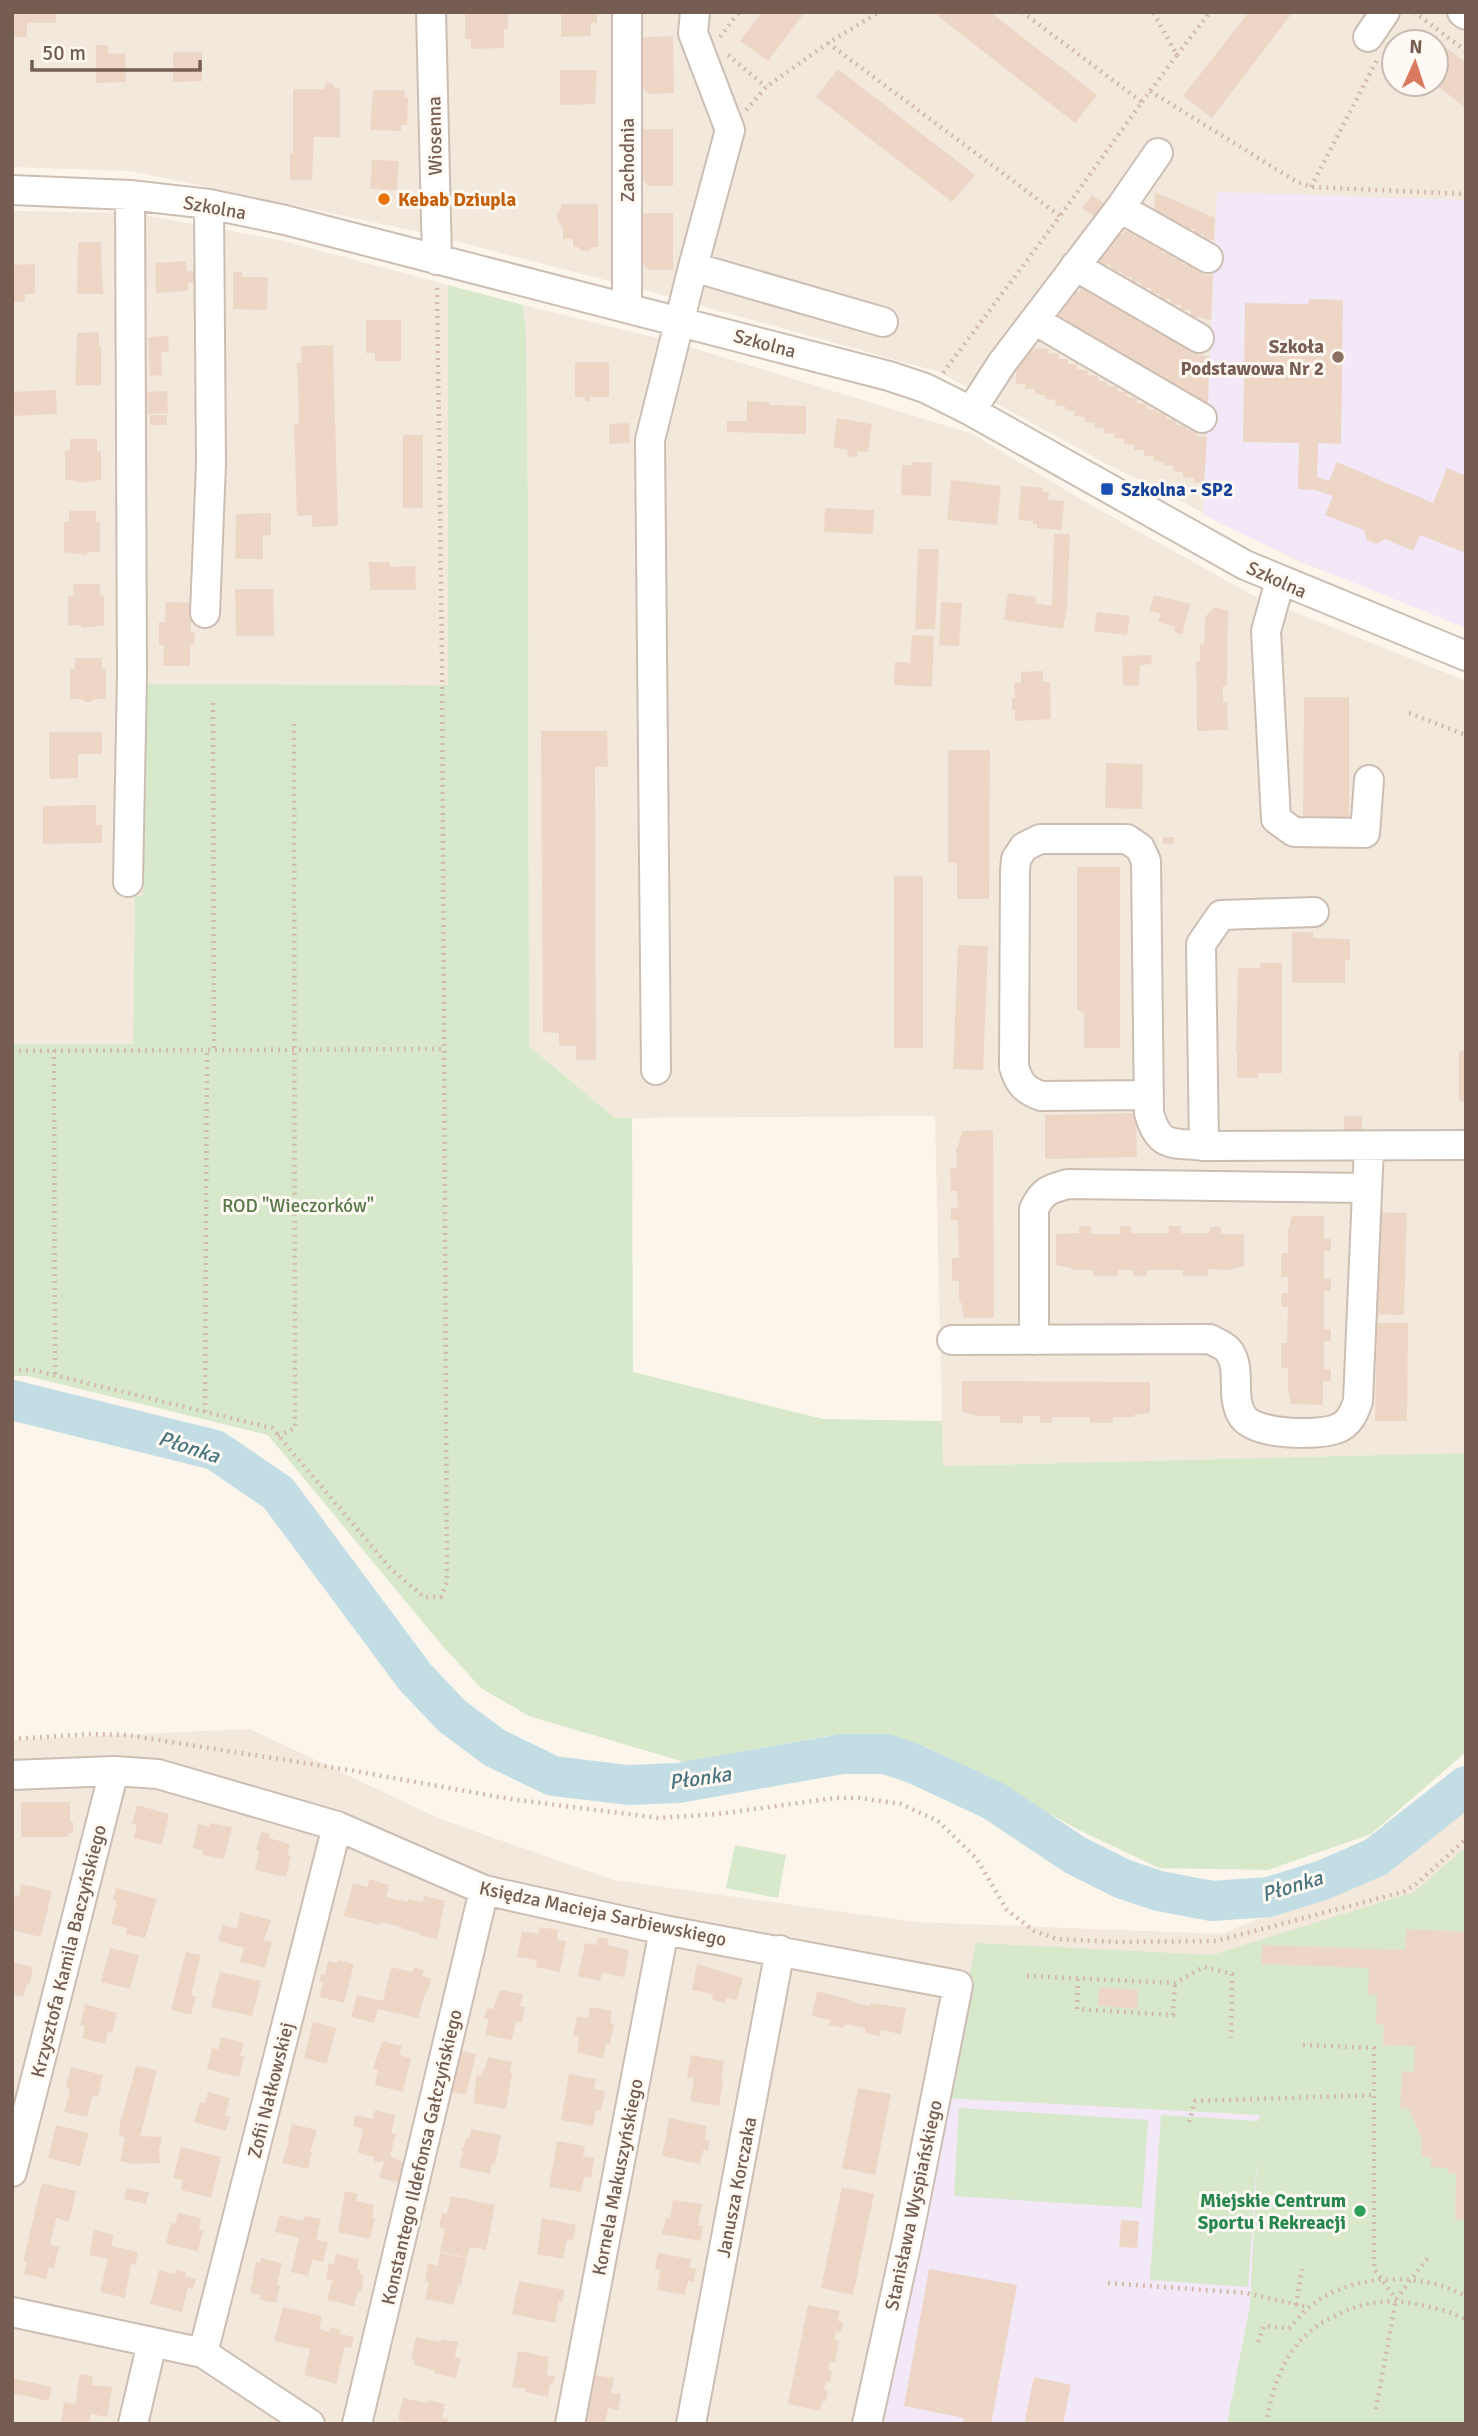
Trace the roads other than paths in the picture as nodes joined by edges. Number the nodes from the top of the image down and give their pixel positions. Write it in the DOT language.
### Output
graph roads {
  1 [pos="431,12"];
  2 [pos="626,12"];
  3 [pos="695,12"];
  4 [pos="1385,12"];
  5 [pos="1376,43"];
  6 [pos="1158,153"];
  7 [pos="12,191"];
  8 [pos="130,195"];
  9 [pos="209,204"];
  10 [pos="1120,208"];
  11 [pos="1209,258"];
  12 [pos="437,260"];
  13 [pos="1075,266"];
  14 [pos="692,267"];
  15 [pos="627,307"];
  16 [pos="680,321"];
  17 [pos="1036,321"];
  18 [pos="883,322"];
  19 [pos="1199,338"];
  20 [pos="971,411"];
  21 [pos="1202,418"];
  22 [pos="1280,581"];
  23 [pos="205,613"];
  24 [pos="1466,656"];
  25 [pos="1369,780"];
  26 [pos="128,882"];
  27 [pos="1314,912"];
  28 [pos="656,1070"];
  29 [pos="1148,1095"];
  30 [pos="1466,1145"];
  31 [pos="1204,1146"];
  32 [pos="1368,1146"];
  33 [pos="1366,1188"];
  34 [pos="952,1340"];
  35 [pos="1034,1340"];
  36 [pos="114,1771"];
  37 [pos="12,1775"];
  38 [pos="337,1826"];
  39 [pos="484,1890"];
  40 [pos="664,1930"];
  41 [pos="780,1950"];
  42 [pos="958,1985"];
  43 [pos="12,2172"];
  44 [pos="12,2312"];
  45 [pos="152,2343"];
  46 [pos="203,2353"];
  47 [pos="133,2424"];
  48 [pos="310,2424"];
  49 [pos="357,2424"];
  50 [pos="570,2424"];
  51 [pos="691,2424"];
  52 [pos="867,2424"];
  1 -- 12 [label="street, Wiosenna"];
  2 -- 15 [label="street, Zachodnia"];
  3 -- 14 [label="street"];
  4 -- 5 [label="street"];
  6 -- 10 [label="street"];
  7 -- 8 [label="street, Szkolna"];
  8 -- 9 [label="street, Szkolna"];
  8 -- 26 [label="street"];
  9 -- 12 [label="street, Szkolna"];
  9 -- 23 [label="street"];
  10 -- 11 [label="street"];
  10 -- 13 [label="street"];
  12 -- 15 [label="street, Szkolna"];
  13 -- 17 [label="street"];
  13 -- 19 [label="street"];
  14 -- 16 [label="street"];
  14 -- 18 [label="street"];
  15 -- 16 [label="street, Szkolna"];
  16 -- 20 [label="street, Szkolna"];
  16 -- 28 [label="street"];
  17 -- 20 [label="street"];
  17 -- 21 [label="street"];
  20 -- 22 [label="street, Szkolna"];
  22 -- 24 [label="street, Szkolna"];
  22 -- 25 [label="street"];
  27 -- 31 [label="street"];
  29 -- 29 [label="street"];
  29 -- 31 [label="street"];
  30 -- 32 [label="street"];
  31 -- 32 [label="street"];
  32 -- 33 [label="street"];
  33 -- 35 [label="street"];
  33 -- 35 [label="street"];
  34 -- 35 [label="street"];
  36 -- 37 [label="street, Księdza Macieja Sarbiewskiego"];
  36 -- 38 [label="street, Księdza Macieja Sarbiewskiego"];
  36 -- 43 [label="street, Krzysztofa Kamila Baczyńskiego"];
  38 -- 39 [label="street, Księdza Macieja Sarbiewskiego"];
  38 -- 46 [label="street, Zofii Nałkowskiej"];
  39 -- 40 [label="street, Księdza Macieja Sarbiewskiego"];
  39 -- 49 [label="street, Konstantego Ildefonsa Gałczyńskiego"];
  40 -- 41 [label="street, Księdza Macieja Sarbiewskiego"];
  40 -- 50 [label="street, Kornela Makuszyńskiego"];
  41 -- 42 [label="street, Księdza Macieja Sarbiewskiego"];
  41 -- 51 [label="street, Janusza Korczaka"];
  42 -- 52 [label="street, Stanisława Wyspiańskiego"];
  44 -- 45 [label="street"];
  45 -- 46 [label="street"];
  45 -- 47 [label="street"];
  46 -- 48 [label="street"];
}
